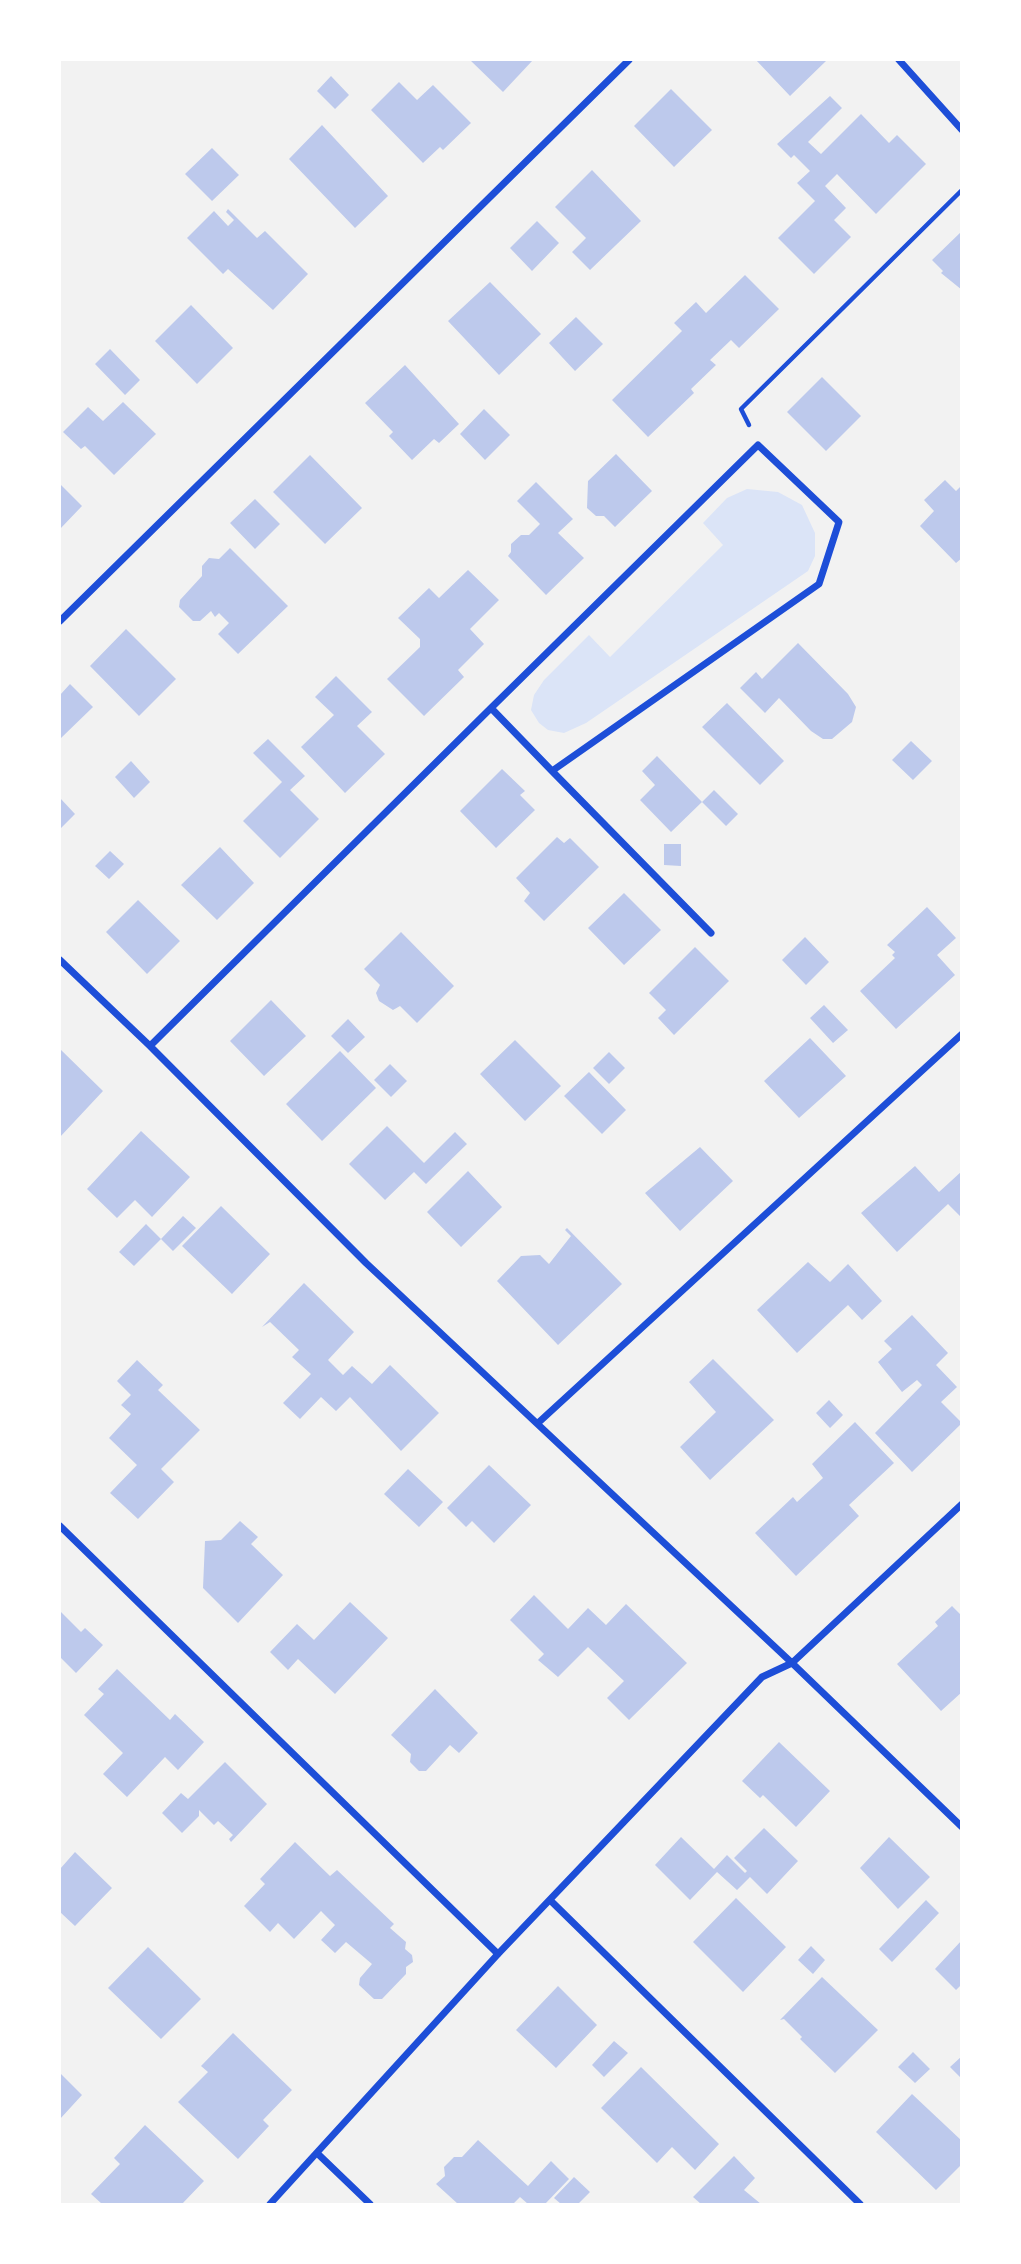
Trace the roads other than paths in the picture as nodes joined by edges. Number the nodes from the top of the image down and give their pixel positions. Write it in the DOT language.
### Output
graph roads {
  1 [pos="628,60"];
  2 [pos="899,60"];
  3 [pos="961,130"];
  4 [pos="60,621"];
  5 [pos="491,708"];
  6 [pos="552,771"];
  7 [pos="711,933"];
  8 [pos="60,960"];
  9 [pos="961,1034"];
  10 [pos="150,1046"];
  11 [pos="538,1423"];
  12 [pos="961,1504"];
  13 [pos="60,1526"];
  14 [pos="792,1663"];
  15 [pos="961,1827"];
  16 [pos="551,1900"];
  17 [pos="498,1954"];
  18 [pos="318,2154"];
  19 [pos="270,2204"];
  20 [pos="370,2204"];
  21 [pos="860,2204"];
  1 -- 4 [label="street"];
  2 -- 3 [label="street"];
  5 -- 6 [label="street"];
  5 -- 6 [label="street"];
  5 -- 10 [label="street"];
  6 -- 7 [label="street"];
  8 -- 10 [label="street"];
  9 -- 11 [label="street"];
  10 -- 11 [label="street"];
  11 -- 14 [label="street"];
  12 -- 14 [label="street"];
  13 -- 17 [label="street"];
  14 -- 15 [label="street"];
  14 -- 16 [label="street"];
  16 -- 17 [label="street"];
  16 -- 21 [label="street"];
  17 -- 18 [label="street"];
  18 -- 19 [label="street"];
  18 -- 20 [label="street"];
}
